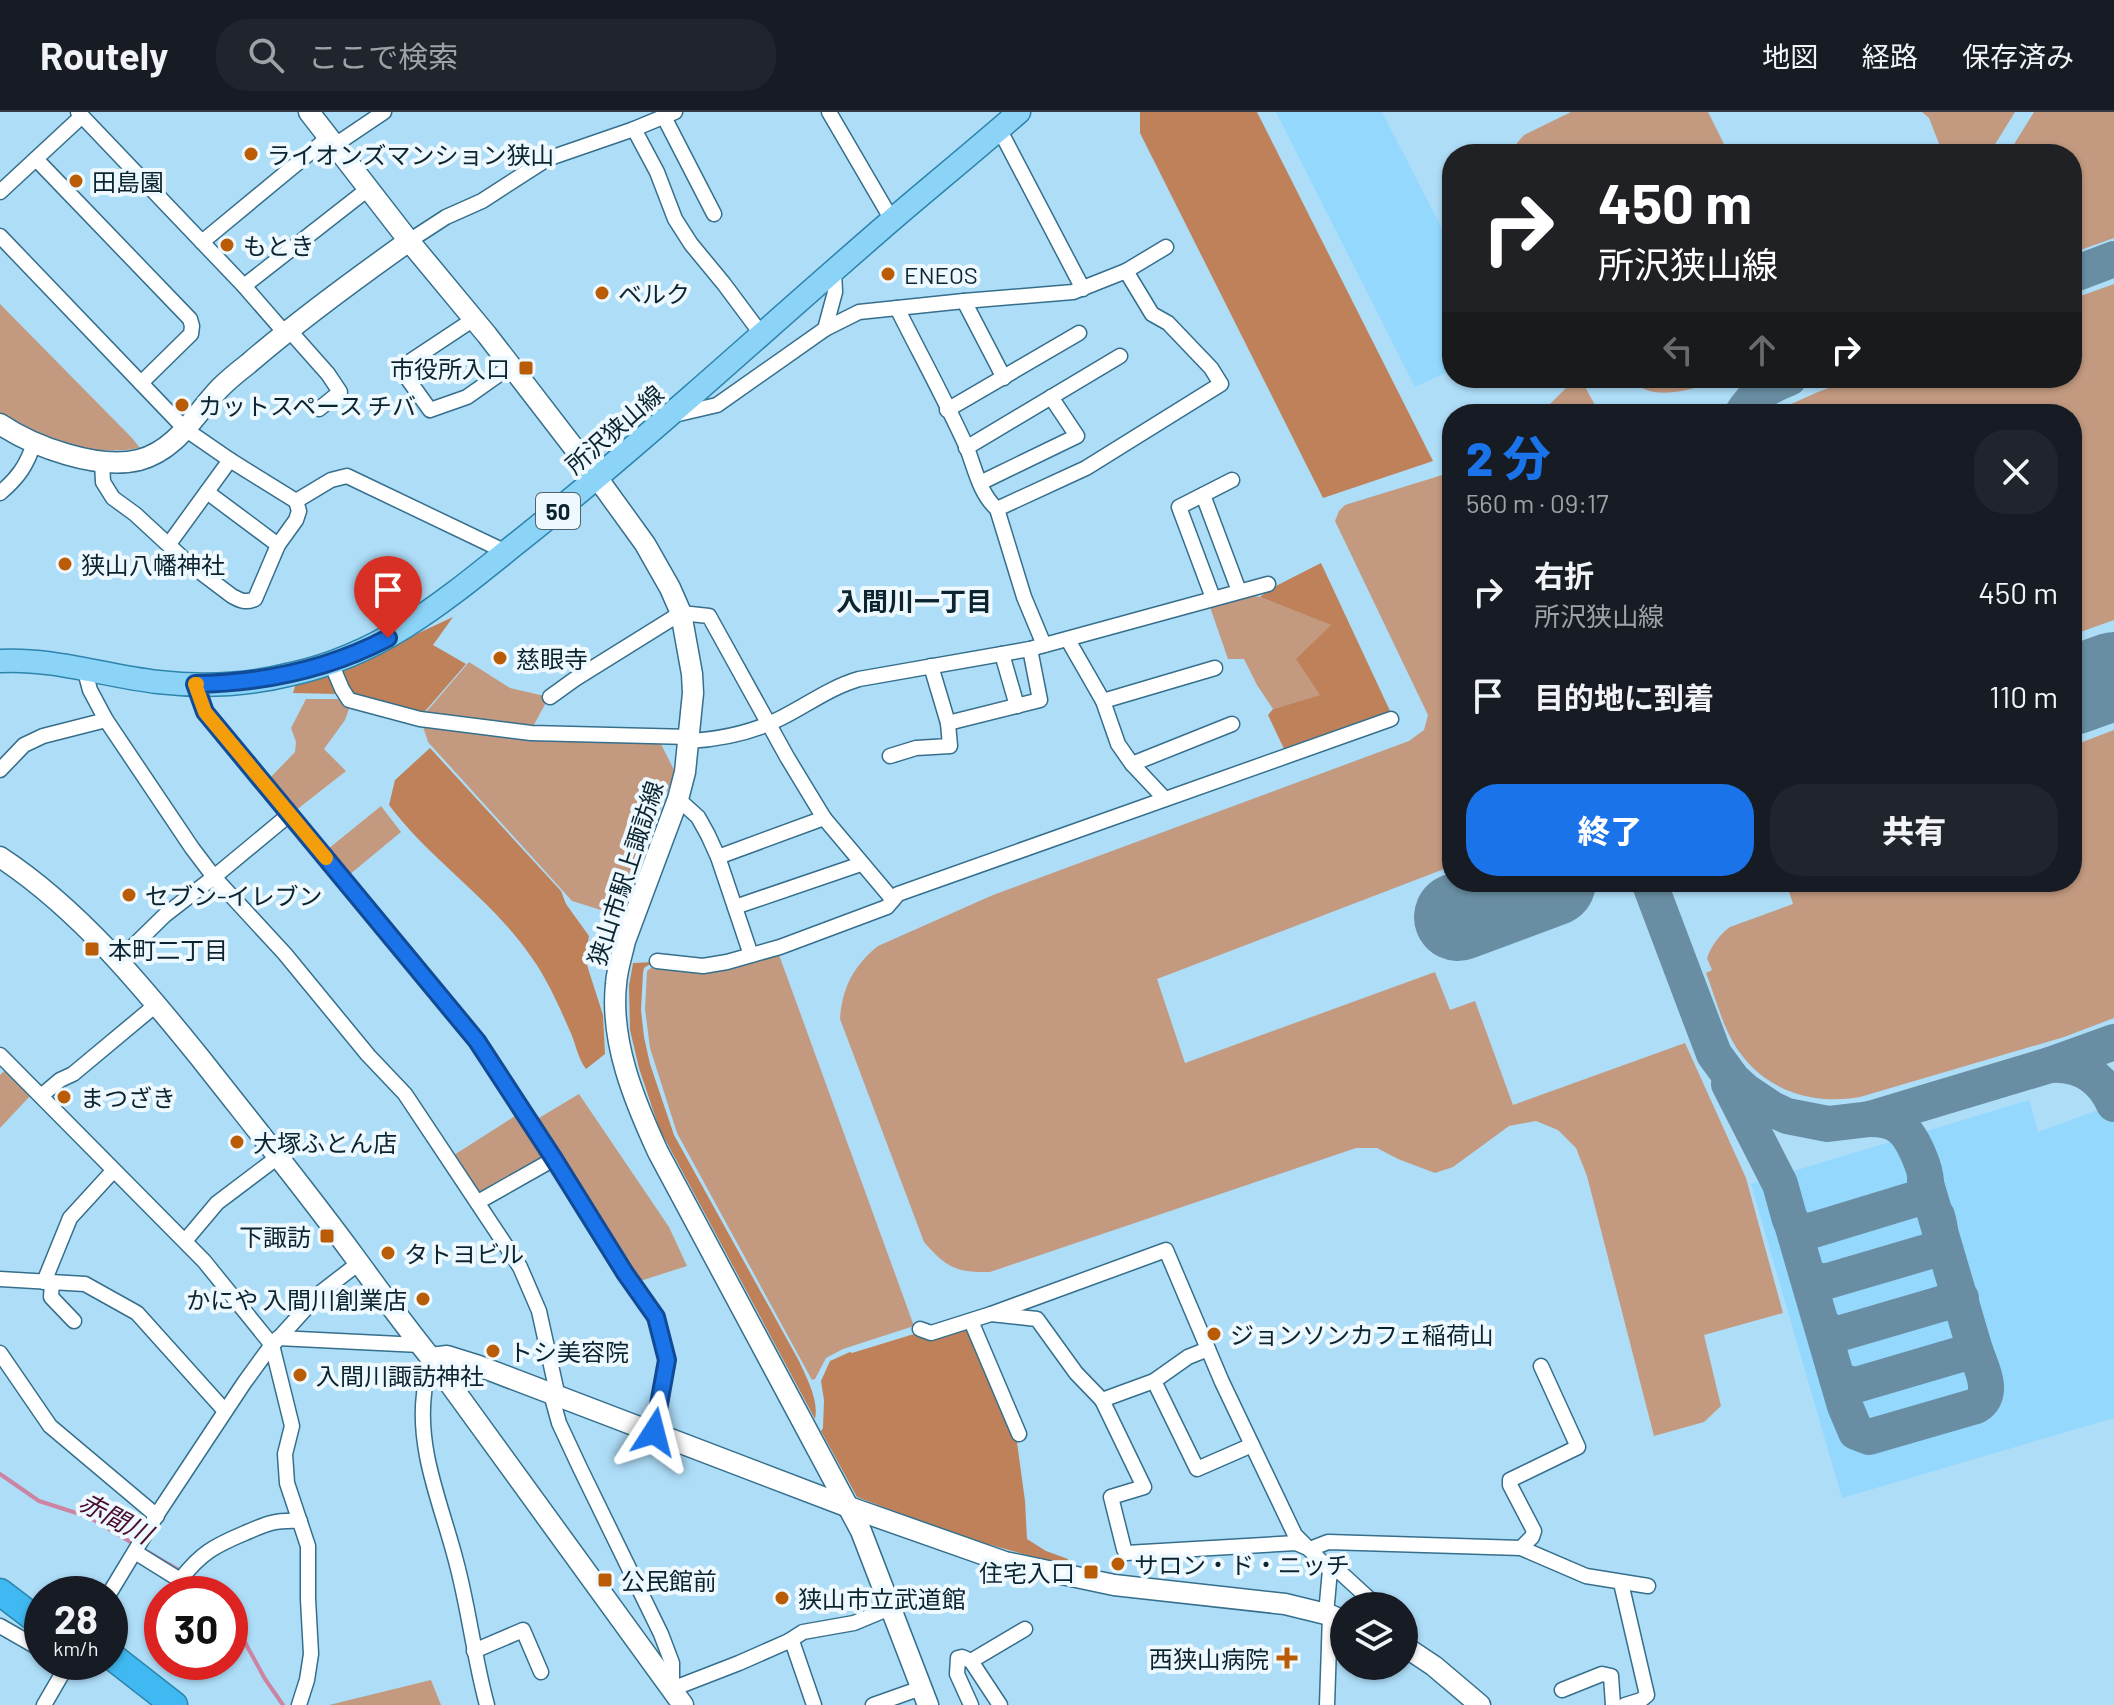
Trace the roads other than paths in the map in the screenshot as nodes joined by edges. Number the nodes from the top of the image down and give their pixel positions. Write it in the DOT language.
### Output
graph roads {
  1 [pos="309,112"];
  2 [pos="384,112"];
  3 [pos="829,112"];
  4 [pos="1019,112"];
  5 [pos="80,114"];
  6 [pos="669,114"];
  7 [pos="634,129"];
  8 [pos="997,131"];
  9 [pos="332,141"];
  10 [pos="36,159"];
  11 [pos="368,189"];
  12 [pos="0,192"];
  13 [pos="714,214"];
  14 [pos="892,220"];
  15 [pos="0,236"];
  16 [pos="409,241"];
  17 [pos="202,242"];
  18 [pos="1166,247"];
  19 [pos="1126,271"];
  20 [pos="834,272"];
  21 [pos="244,286"];
  22 [pos="1083,289"];
  23 [pos="964,301"];
  24 [pos="897,308"];
  25 [pos="474,319"];
  26 [pos="825,329"];
  27 [pos="287,331"];
  28 [pos="1079,333"];
  29 [pos="762,335"];
  30 [pos="1120,356"];
  31 [pos="511,366"];
  32 [pos="1004,378"];
  33 [pos="141,383"];
  34 [pos="1051,397"];
  35 [pos="319,409"];
  36 [pos="947,410"];
  37 [pos="670,416"];
  38 [pos="0,424"];
  39 [pos="185,429"];
  40 [pos="34,443"];
  41 [pos="966,448"];
  42 [pos="230,460"];
  43 [pos="102,461"];
  44 [pos="598,479"];
  45 [pos="1232,480"];
  46 [pos="980,483"];
  47 [pos="207,492"];
  48 [pos="0,493"];
  49 [pos="1203,495"];
  50 [pos="296,501"];
  51 [pos="997,509"];
  52 [pos="169,544"];
  53 [pos="278,545"];
  54 [pos="506,552"];
  55 [pos="1268,584"];
  56 [pos="1239,591"];
  57 [pos="1213,598"];
  58 [pos="681,613"];
  59 [pos="1068,640"];
  60 [pos="1037,647"];
  61 [pos="1002,654"];
  62 [pos="0,661"];
  63 [pos="331,663"];
  64 [pos="931,666"];
  65 [pos="84,668"];
  66 [pos="1215,668"];
  67 [pos="195,684"];
  68 [pos="550,697"];
  69 [pos="1103,701"];
  70 [pos="1017,706"];
  71 [pos="1391,719"];
  72 [pos="106,720"];
  73 [pos="948,723"];
  74 [pos="769,724"];
  75 [pos="1232,724"];
  76 [pos="690,739"];
  77 [pos="890,756"];
  78 [pos="1132,764"];
  79 [pos="0,770"];
  80 [pos="678,799"];
  81 [pos="1165,799"];
  82 [pos="290,814"];
  83 [pos="824,818"];
  84 [pos="0,857"];
  85 [pos="718,857"];
  86 [pos="861,864"];
  87 [pos="214,877"];
  88 [pos="893,900"];
  89 [pos="735,907"];
  90 [pos="751,955"];
  91 [pos="118,961"];
  92 [pos="657,961"];
  93 [pos="157,1004"];
  94 [pos="0,1055"];
  95 [pos="41,1096"];
  96 [pos="278,1157"];
  97 [pos="554,1159"];
  98 [pos="113,1171"];
  99 [pos="478,1202"];
  100 [pos="185,1241"];
  101 [pos="359,1263"];
  102 [pos="0,1279"];
  103 [pos="48,1282"];
  104 [pos="991,1314"];
  105 [pos="74,1321"];
  106 [pos="971,1321"];
  107 [pos="920,1329"];
  108 [pos="275,1342"];
  109 [pos="1208,1349"];
  110 [pos="425,1351"];
  111 [pos="0,1353"];
  112 [pos="1541,1366"];
  113 [pos="1154,1381"];
  114 [pos="554,1395"];
  115 [pos="1102,1400"];
  116 [pos="225,1411"];
  117 [pos="654,1432"];
  118 [pos="1019,1434"];
  119 [pos="1252,1445"];
  120 [pos="846,1506"];
  121 [pos="157,1516"];
  122 [pos="300,1521"];
  123 [pos="137,1548"];
  124 [pos="1521,1548"];
  125 [pos="1310,1549"];
  126 [pos="1330,1570"];
  127 [pos="0,1572"];
  128 [pos="120,1576"];
  129 [pos="1621,1583"];
  130 [pos="1648,1586"];
  131 [pos="24,1590"];
  132 [pos="0,1592"];
  133 [pos="1331,1592"];
  134 [pos="1362,1592"];
  135 [pos="890,1608"];
  136 [pos="24,1610"];
  137 [pos="1330,1616"];
  138 [pos="0,1626"];
  139 [pos="1025,1629"];
  140 [pos="24,1640"];
  141 [pos="789,1641"];
  142 [pos="474,1651"];
  143 [pos="1418,1655"];
  144 [pos="971,1661"];
  145 [pos="1330,1661"];
  146 [pos="128,1669"];
  147 [pos="541,1672"];
  148 [pos="59,1680"];
  149 [pos="116,1680"];
  150 [pos="1562,1690"];
  151 [pos="925,1696"];
  152 [pos="677,1697"];
  153 [pos="44,1705"];
  154 [pos="149,1705"];
  155 [pos="174,1705"];
  156 [pos="299,1705"];
  157 [pos="487,1705"];
  158 [pos="814,1705"];
  159 [pos="873,1705"];
  160 [pos="971,1705"];
  161 [pos="1000,1705"];
  162 [pos="1327,1705"];
  163 [pos="1480,1705"];
  164 [pos="1613,1705"];
  165 [pos="1625,1705"];
  1 -- 9 [label="street, 狭山市駅上諏訪線"];
  2 -- 9 [label="street"];
  3 -- 14 [label="street"];
  4 -- 8 [label="main road, 所沢狭山線 / 50"];
  5 -- 10 [label="street"];
  5 -- 17 [label="street"];
  6 -- 7 [label="street"];
  6 -- 13 [label="street"];
  7 -- 16 [label="street"];
  7 -- 29 [label="street"];
  8 -- 14 [label="main road, 所沢狭山線 / 50"];
  8 -- 22 [label="street"];
  9 -- 11 [label="street, 狭山市駅上諏訪線"];
  9 -- 17 [label="street"];
  10 -- 12 [label="street"];
  10 -- 33 [label="street"];
  11 -- 16 [label="street, 狭山市駅上諏訪線"];
  11 -- 21 [label="street"];
  14 -- 20 [label="main road, 所沢狭山線 / 50"];
  15 -- 33 [label="street"];
  16 -- 25 [label="street, 狭山市駅上諏訪線"];
  16 -- 27 [label="street"];
  17 -- 21 [label="street"];
  18 -- 19 [label="street"];
  19 -- 22 [label="street"];
  19 -- 51 [label="street"];
  20 -- 26 [label="street"];
  20 -- 29 [label="main road, 所沢狭山線 / 50"];
  21 -- 27 [label="street"];
  22 -- 23 [label="street"];
  23 -- 24 [label="street"];
  23 -- 32 [label="street"];
  24 -- 26 [label="street"];
  24 -- 36 [label="street"];
  25 -- 31 [label="street, 狭山市駅上諏訪線"];
  25 -- 31 [label="street"];
  26 -- 37 [label="street"];
  27 -- 35 [label="street"];
  27 -- 39 [label="street"];
  28 -- 32 [label="street"];
  29 -- 37 [label="main road, 所沢狭山線 / 50"];
  30 -- 34 [label="street"];
  31 -- 44 [label="street, 狭山市駅上諏訪線"];
  32 -- 36 [label="street"];
  33 -- 39 [label="street"];
  34 -- 41 [label="street"];
  34 -- 46 [label="street"];
  36 -- 41 [label="street"];
  37 -- 44 [label="main road, 所沢狭山線 / 50"];
  38 -- 40 [label="street"];
  39 -- 42 [label="street"];
  39 -- 43 [label="street"];
  40 -- 43 [label="street"];
  40 -- 48 [label="street"];
  41 -- 46 [label="street"];
  42 -- 47 [label="street"];
  42 -- 50 [label="street"];
  43 -- 52 [label="street"];
  44 -- 54 [label="main road, 所沢狭山線 / 50"];
  44 -- 58 [label="street, 狭山市駅上諏訪線"];
  45 -- 49 [label="street"];
  46 -- 51 [label="street"];
  47 -- 52 [label="street"];
  47 -- 53 [label="street"];
  49 -- 56 [label="street"];
  49 -- 57 [label="street"];
  50 -- 53 [label="street"];
  50 -- 54 [label="street"];
  51 -- 60 [label="street"];
  52 -- 53 [label="street"];
  54 -- 63 [label="main road, 所沢狭山線 / 50"];
  55 -- 56 [label="street"];
  56 -- 57 [label="street"];
  57 -- 59 [label="street"];
  58 -- 68 [label="street"];
  58 -- 74 [label="street"];
  58 -- 76 [label="street, 狭山市駅上諏訪線"];
  59 -- 60 [label="street"];
  59 -- 69 [label="street"];
  60 -- 61 [label="street"];
  60 -- 70 [label="street"];
  61 -- 64 [label="street"];
  61 -- 70 [label="street"];
  62 -- 65 [label="main road, 所沢狭山線 / 50"];
  63 -- 67 [label="main road, 所沢狭山線 / 50"];
  63 -- 76 [label="street"];
  64 -- 73 [label="street"];
  64 -- 74 [label="street"];
  65 -- 67 [label="main road, 所沢狭山線 / 50"];
  65 -- 72 [label="street"];
  66 -- 69 [label="street"];
  67 -- 82 [label="street"];
  69 -- 78 [label="street"];
  70 -- 73 [label="street"];
  71 -- 81 [label="street"];
  72 -- 79 [label="street"];
  72 -- 87 [label="street"];
  73 -- 77 [label="street"];
  74 -- 76 [label="street"];
  74 -- 83 [label="street"];
  75 -- 78 [label="street"];
  76 -- 80 [label="street, 狭山市駅上諏訪線"];
  78 -- 81 [label="street"];
  80 -- 85 [label="street"];
  80 -- 120 [label="street, 狭山市駅上諏訪線"];
  81 -- 88 [label="street"];
  82 -- 87 [label="street"];
  82 -- 97 [label="street"];
  83 -- 85 [label="street"];
  83 -- 86 [label="street"];
  84 -- 91 [label="street"];
  85 -- 89 [label="street"];
  86 -- 88 [label="street"];
  86 -- 89 [label="street"];
  87 -- 91 [label="street"];
  87 -- 99 [label="street"];
  88 -- 90 [label="street"];
  89 -- 90 [label="street"];
  90 -- 92 [label="street"];
  91 -- 93 [label="street"];
  93 -- 95 [label="street"];
  93 -- 96 [label="street"];
  94 -- 95 [label="street"];
  95 -- 98 [label="street"];
  96 -- 100 [label="street"];
  96 -- 101 [label="street"];
  97 -- 99 [label="street"];
  97 -- 117 [label="street"];
  98 -- 100 [label="street"];
  98 -- 103 [label="street"];
  99 -- 114 [label="street"];
  100 -- 108 [label="street"];
  101 -- 108 [label="street"];
  101 -- 110 [label="street"];
  102 -- 103 [label="street"];
  103 -- 105 [label="street"];
  103 -- 116 [label="street"];
  104 -- 106 [label="street"];
  104 -- 109 [label="street"];
  104 -- 115 [label="street"];
  106 -- 107 [label="street"];
  106 -- 118 [label="street"];
  108 -- 110 [label="street"];
  108 -- 116 [label="street"];
  108 -- 122 [label="street"];
  109 -- 113 [label="street"];
  109 -- 119 [label="street"];
  110 -- 114 [label="street"];
  110 -- 142 [label="street"];
  110 -- 152 [label="street"];
  111 -- 121 [label="street"];
  112 -- 124 [label="street"];
  113 -- 115 [label="street"];
  113 -- 119 [label="street"];
  114 -- 117 [label="street"];
  114 -- 152 [label="street"];
  115 -- 125 [label="street"];
  116 -- 121 [label="street"];
  117 -- 120 [label="street"];
  119 -- 125 [label="street"];
  120 -- 135 [label="street, 狭山市駅上諏訪線"];
  120 -- 137 [label="street"];
  121 -- 123 [label="street"];
  122 -- 123 [label="street"];
  122 -- 156 [label="street"];
  123 -- 128 [label="street"];
  124 -- 125 [label="street"];
  124 -- 129 [label="street"];
  125 -- 126 [label="street"];
  126 -- 133 [label="street"];
  126 -- 134 [label="street"];
  127 -- 131 [label="highway"];
  129 -- 130 [label="street"];
  129 -- 165 [label="street"];
  132 -- 136 [label="highway"];
  135 -- 141 [label="street"];
  135 -- 151 [label="street, 狭山市駅上諏訪線"];
  138 -- 140 [label="street"];
  139 -- 144 [label="street"];
  141 -- 152 [label="street"];
  141 -- 158 [label="street"];
  142 -- 147 [label="street"];
  142 -- 157 [label="street"];
  143 -- 163 [label="street"];
  144 -- 160 [label="street"];
  144 -- 161 [label="street"];
  145 -- 162 [label="street"];
  146 -- 155 [label="highway"];
  148 -- 153 [label="street"];
  149 -- 154 [label="highway"];
  150 -- 164 [label="street"];
  151 -- 159 [label="street"];
}
